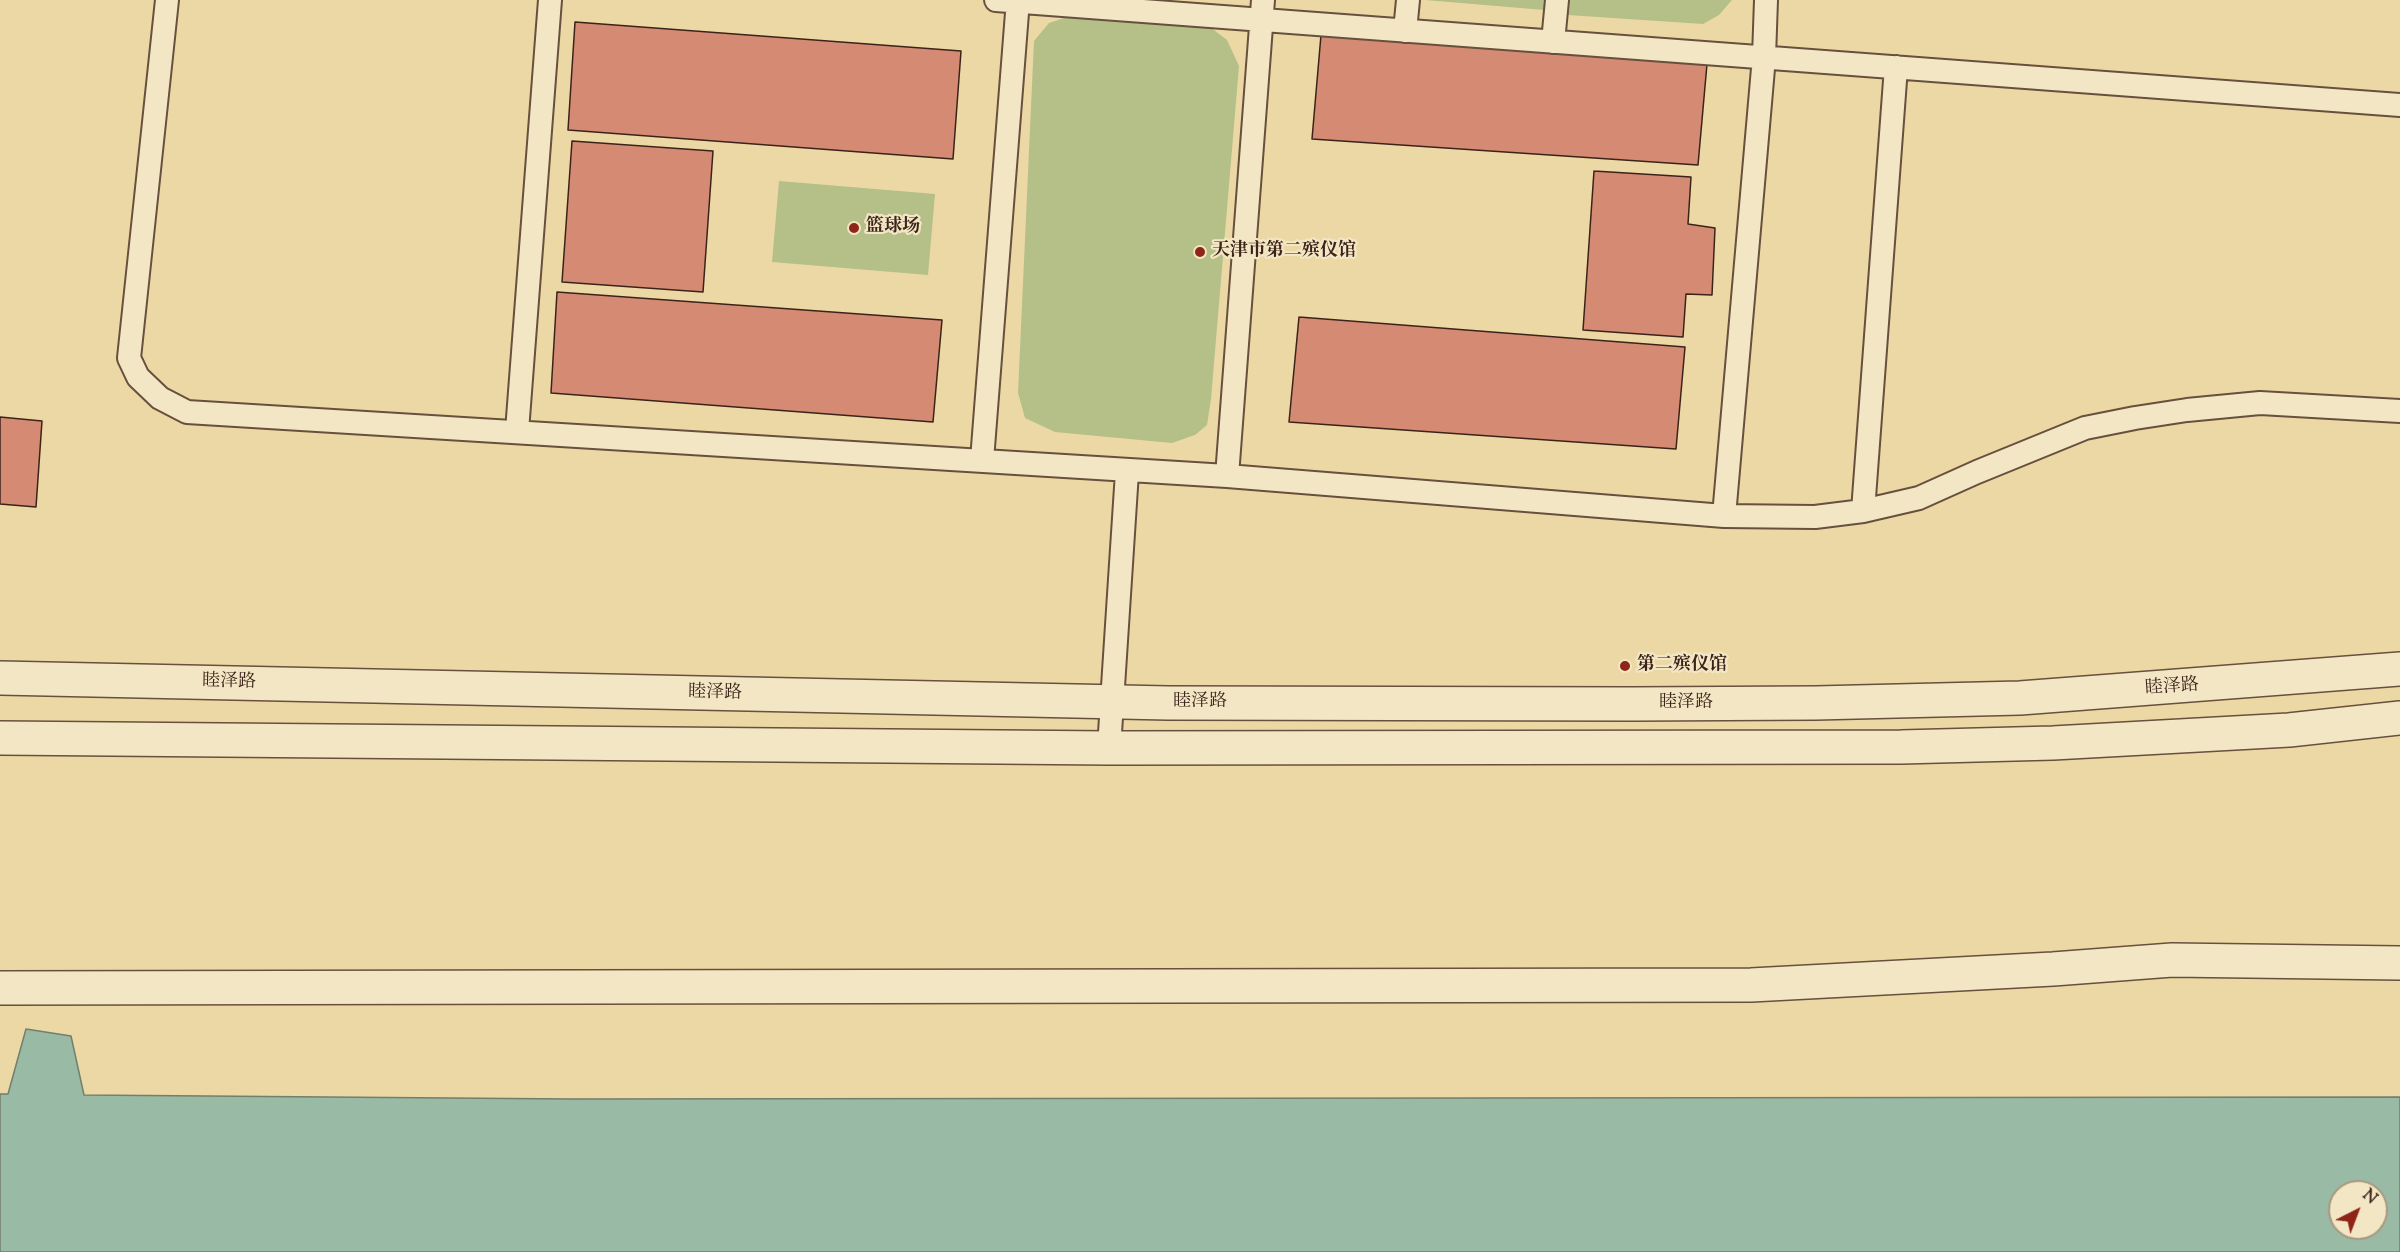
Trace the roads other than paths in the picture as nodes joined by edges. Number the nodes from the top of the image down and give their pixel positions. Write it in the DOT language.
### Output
graph roads {
  1 [pos="167,0"];
  2 [pos="550,0"];
  3 [pos="1408,0"];
  4 [pos="1557,0"];
  5 [pos="1766,0"];
  6 [pos="1011,1"];
  7 [pos="1262,10"];
  8 [pos="1405,31"];
  9 [pos="1553,42"];
  10 [pos="1764,57"];
  11 [pos="1896,67"];
  12 [pos="2400,105"];
  13 [pos="2400,411"];
  14 [pos="517,431"];
  15 [pos="982,460"];
  16 [pos="1127,472"];
  17 [pos="1227,476"];
  18 [pos="1863,511"];
  19 [pos="1724,516"];
  20 [pos="2400,669"];
  21 [pos="0,678"];
  22 [pos="1111,702"];
  23 [pos="2400,718"];
  24 [pos="0,738"];
  25 [pos="1109,748"];
  26 [pos="2400,963"];
  27 [pos="0,988"];
  1 -- 14 [label="lane"];
  2 -- 14 [label="lane"];
  3 -- 8 [label="lane"];
  4 -- 9 [label="lane"];
  5 -- 10 [label="lane"];
  6 -- 7 [label="lane"];
  6 -- 15 [label="lane"];
  7 -- 8 [label="lane"];
  7 -- 17 [label="lane"];
  8 -- 9 [label="lane"];
  9 -- 10 [label="lane"];
  10 -- 11 [label="lane"];
  10 -- 19 [label="lane"];
  11 -- 12 [label="lane"];
  11 -- 18 [label="lane"];
  13 -- 18 [label="lane"];
  14 -- 15 [label="lane"];
  15 -- 16 [label="lane"];
  16 -- 17 [label="lane"];
  16 -- 22 [label="lane"];
  17 -- 19 [label="lane"];
  18 -- 19 [label="lane"];
  20 -- 22 [label="street, 睦泽路"];
  21 -- 22 [label="street, 睦泽路"];
  22 -- 25 [label="lane"];
  23 -- 25 [label="street"];
  24 -- 25 [label="street"];
  26 -- 27 [label="street"];
}
